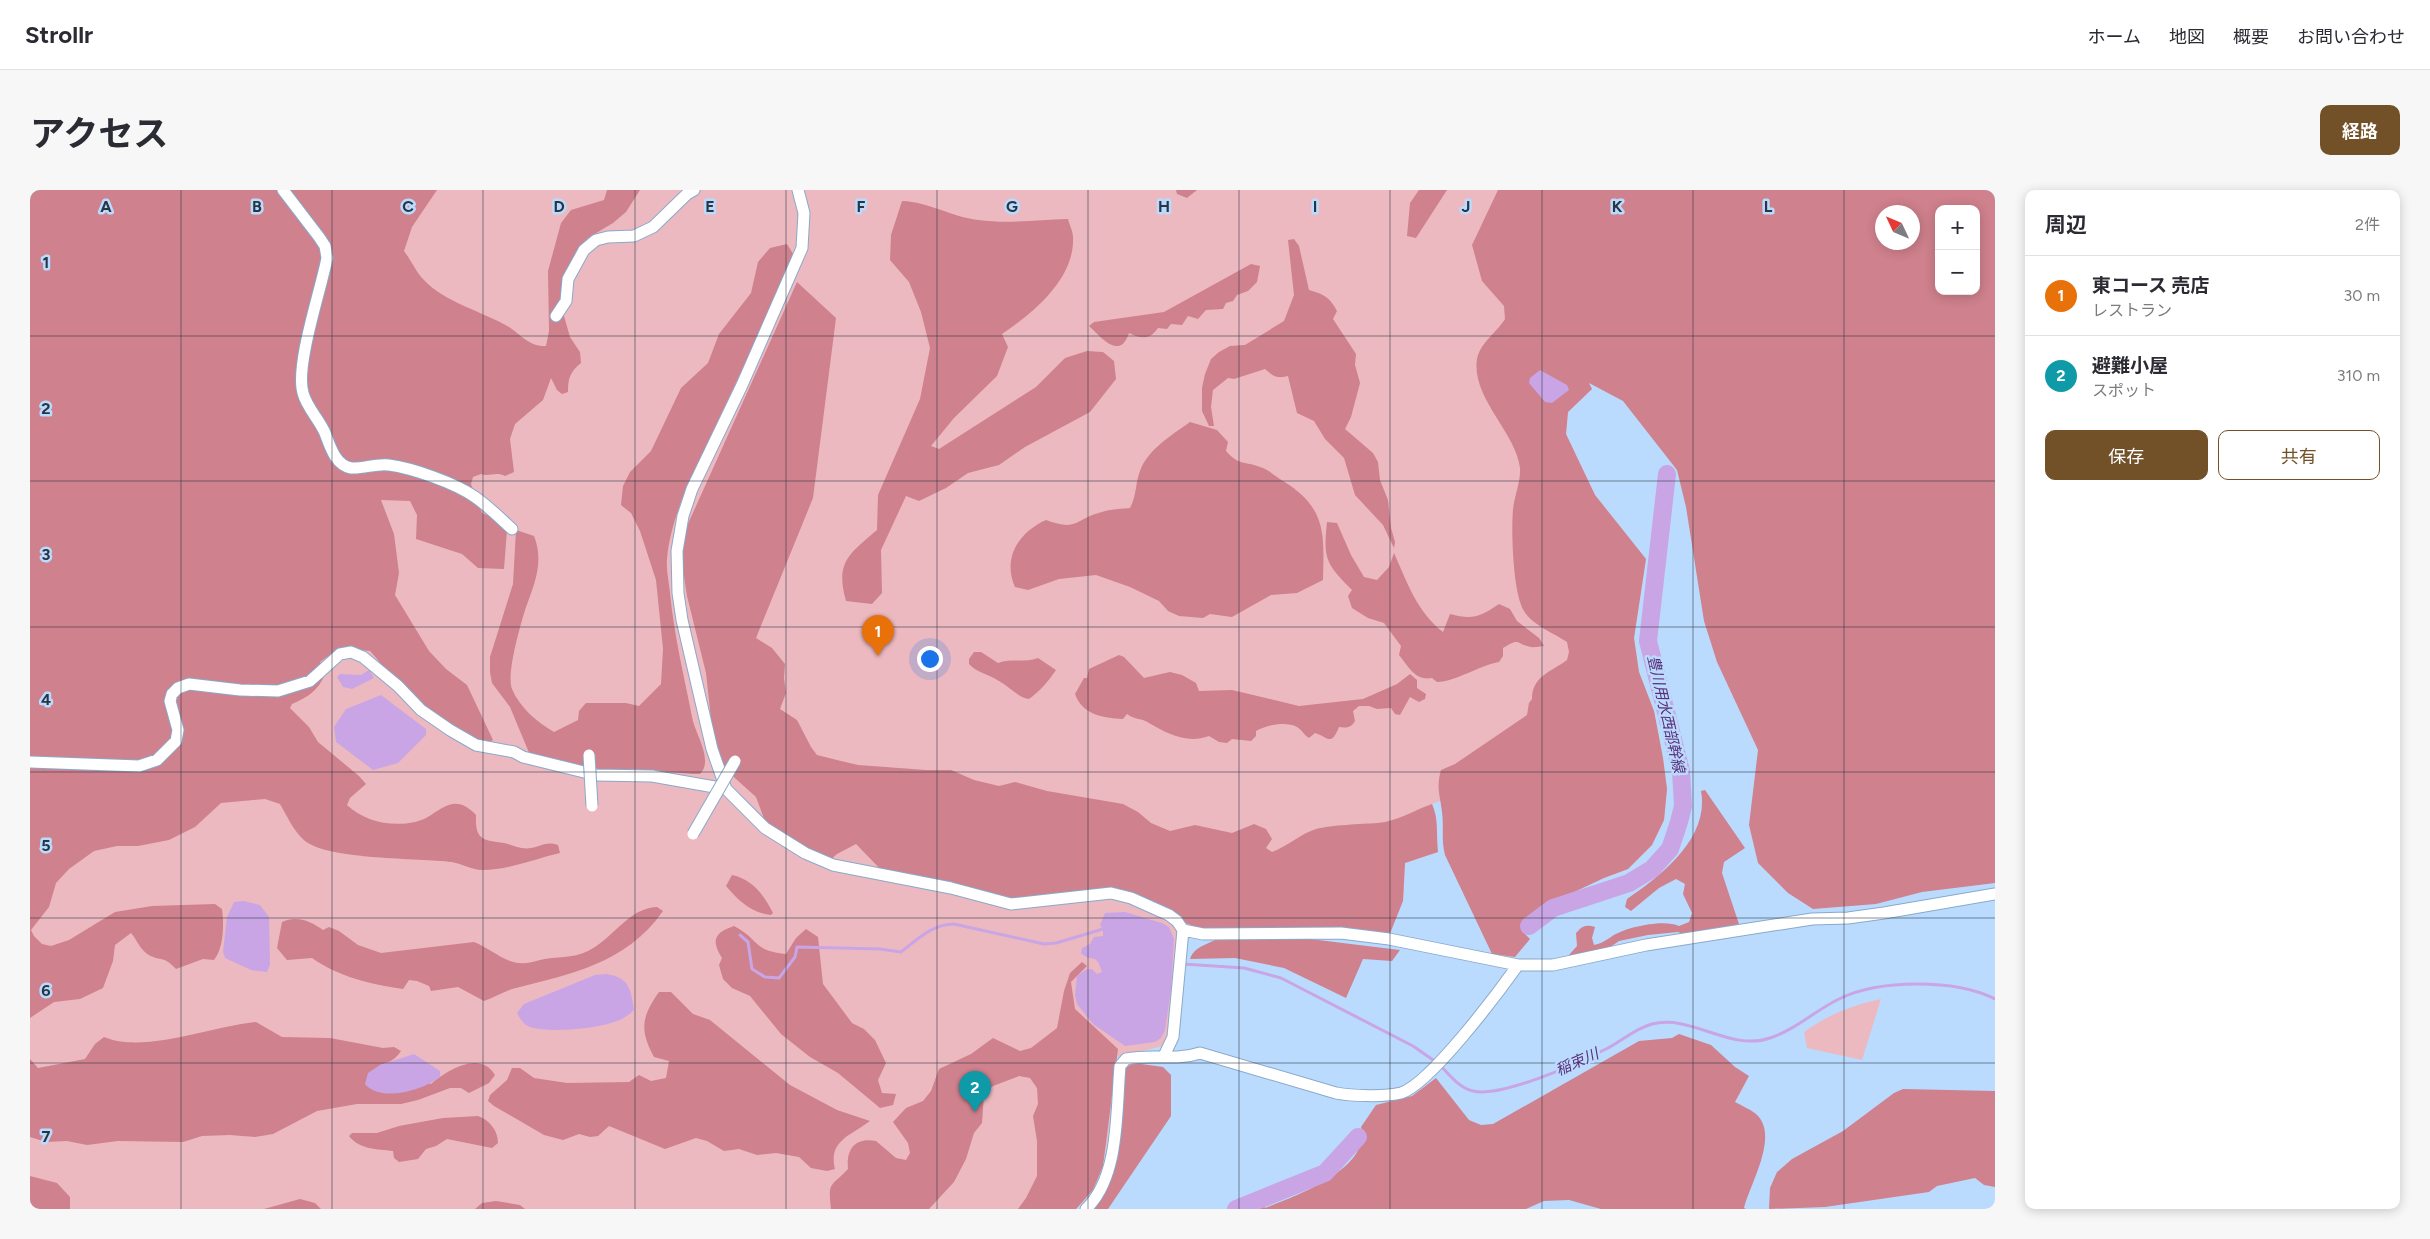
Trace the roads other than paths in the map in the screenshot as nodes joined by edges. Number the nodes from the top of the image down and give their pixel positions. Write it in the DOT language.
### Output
graph roads {
  1 [pos="284,190"];
  2 [pos="694,190"];
  3 [pos="798,190"];
  4 [pos="556,316"];
  5 [pos="512,529"];
  6 [pos="589,755"];
  7 [pos="735,761"];
  8 [pos="30,762"];
  9 [pos="726,789"];
  10 [pos="592,806"];
  11 [pos="693,834"];
  12 [pos="1995,894"];
  13 [pos="1183,930"];
  14 [pos="1518,964"];
  15 [pos="1164,1056"];
  16 [pos="1086,1209"];
  1 -- 5 [label="street"];
  2 -- 4 [label="street"];
  3 -- 9 [label="street"];
  6 -- 10 [label="street, bridge"];
  7 -- 11 [label="street, bridge"];
  8 -- 9 [label="street"];
  9 -- 13 [label="street"];
  12 -- 14 [label="street"];
  13 -- 14 [label="street"];
  13 -- 15 [label="street"];
  14 -- 15 [label="street"];
  15 -- 16 [label="street"];
}
